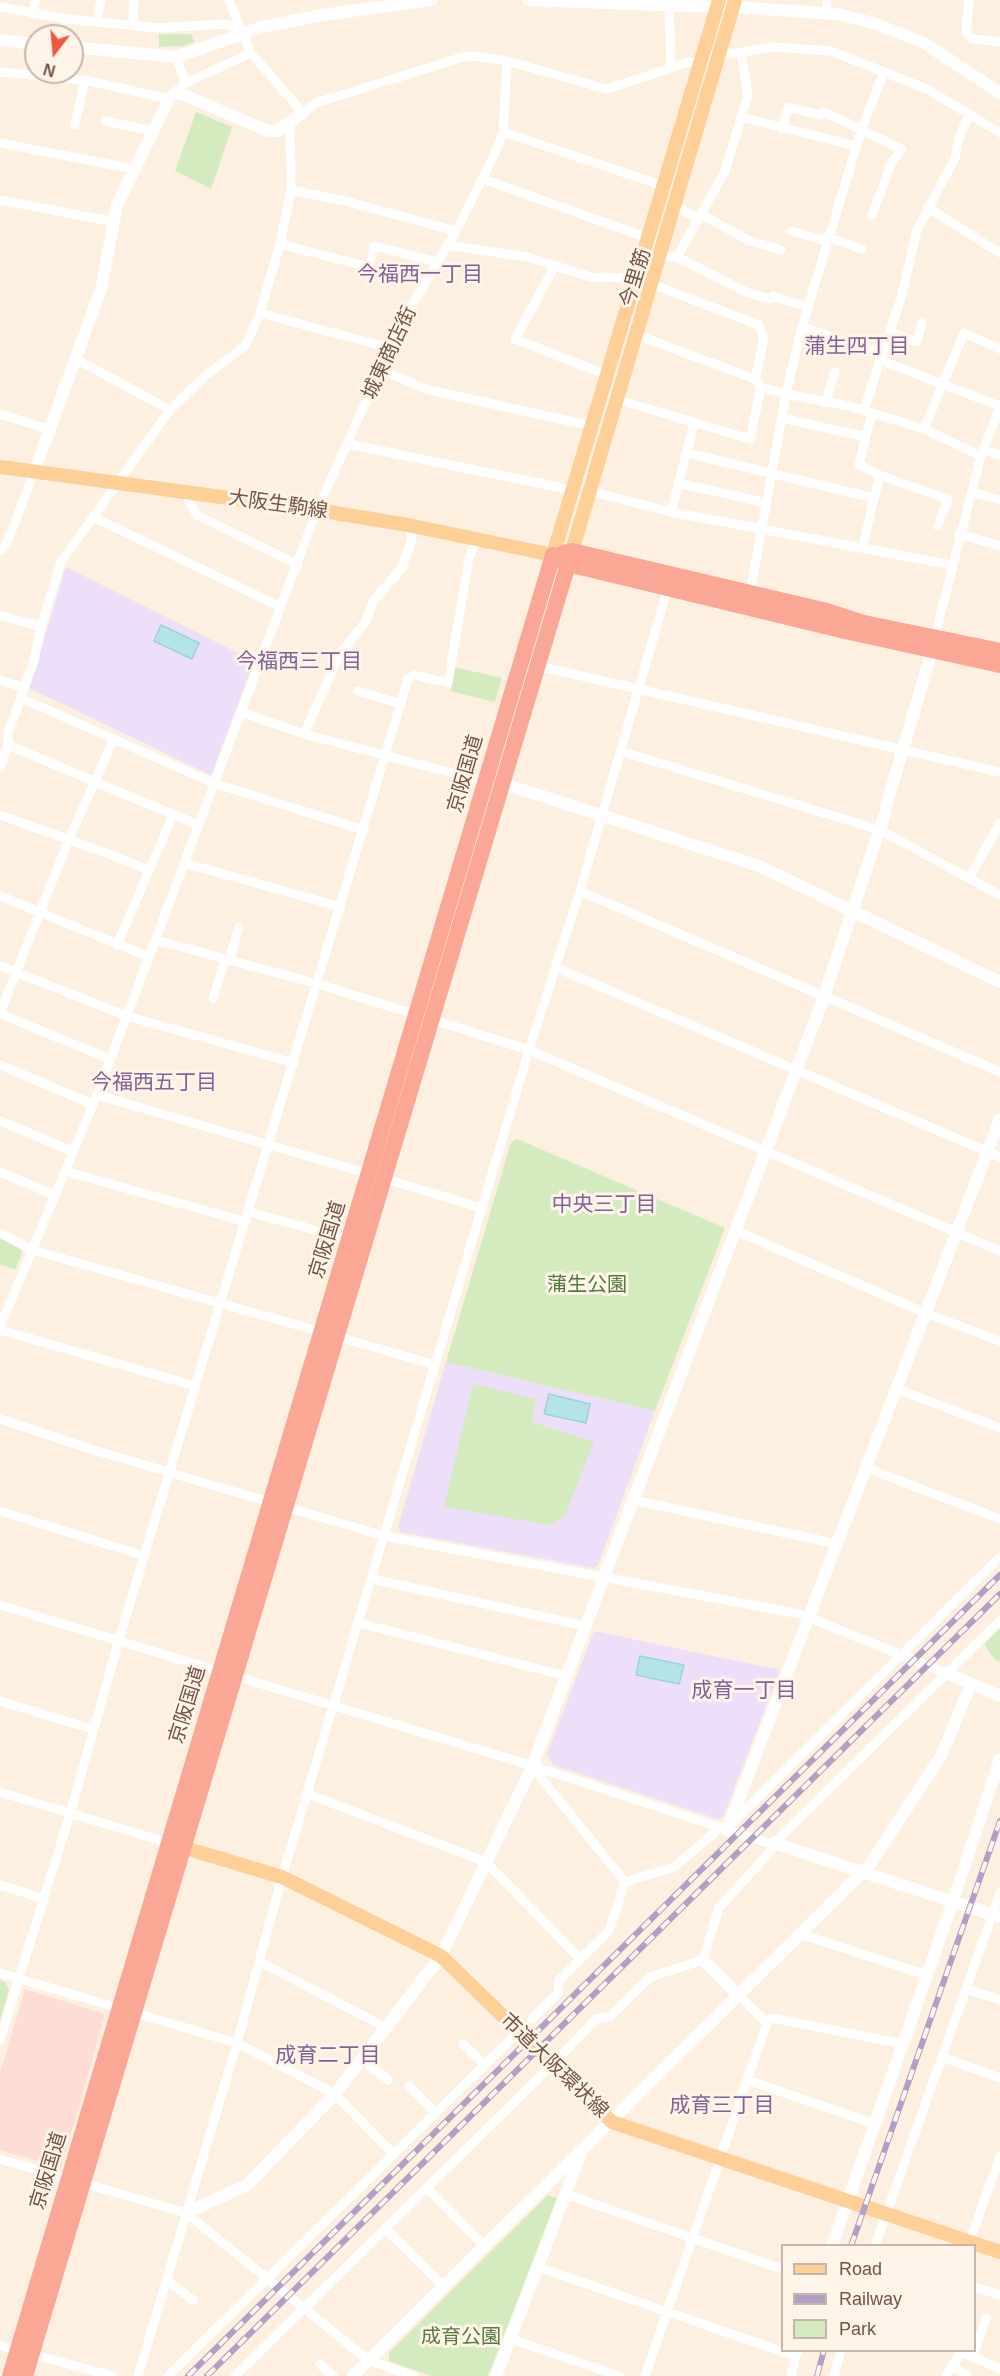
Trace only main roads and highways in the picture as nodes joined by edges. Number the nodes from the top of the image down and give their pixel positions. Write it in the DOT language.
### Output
graph roads {
  1 [pos="717,3"];
  2 [pos="734,4"];
  3 [pos="0,467"];
  4 [pos="553,555"];
  5 [pos="570,558"];
  6 [pos="934,642"];
  7 [pos="1000,651"];
  8 [pos="1000,664"];
  9 [pos="493,782"];
  10 [pos="376,1176"];
  11 [pos="328,1334"];
  12 [pos="176,1845"];
  13 [pos="969,2244"];
  14 [pos="976,2246"];
  15 [pos="1000,2252"];
  16 [pos="24,2352"];
  17 [pos="10,2376"];
  18 [pos="24,2376"];
  1 -- 4 [label="main road, 今里筋"];
  2 -- 5 [label="main road, 今里筋"];
  3 -- 4 [label="main road, 大阪生駒線"];
  4 -- 5 [label="highway"];
  4 -- 9 [label="highway, 京阪国道"];
  5 -- 6 [label="highway"];
  5 -- 6 [label="highway"];
  5 -- 9 [label="highway, 京阪国道"];
  6 -- 7 [label="highway"];
  6 -- 8 [label="highway"];
  9 -- 10 [label="highway, 京阪国道"];
  10 -- 11 [label="highway, 京阪国道"];
  10 -- 11 [label="highway, 京阪国道"];
  11 -- 12 [label="highway, 京阪国道"];
  12 -- 13 [label="main road, 市道大阪環状線"];
  12 -- 16 [label="highway, 京阪国道"];
  14 -- 15 [label="main road, 市道大阪環状線"];
  16 -- 17 [label="highway, 京阪国道"];
  16 -- 18 [label="highway, 京阪国道"];
}
